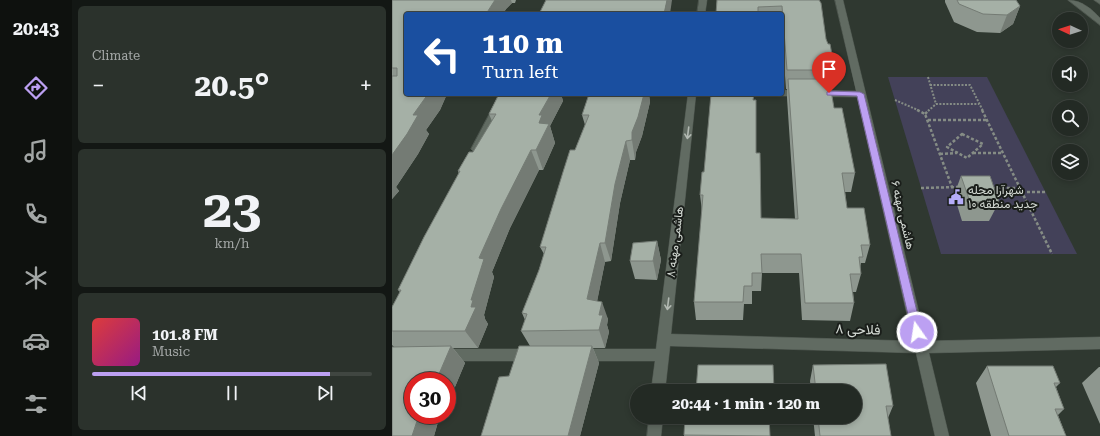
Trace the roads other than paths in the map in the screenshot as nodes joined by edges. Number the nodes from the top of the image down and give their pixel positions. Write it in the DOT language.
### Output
graph roads {
  1 [pos="703,0"];
  2 [pos="839,0"];
  3 [pos="1072,0"];
  4 [pos="701,12"];
  5 [pos="1100,23"];
  6 [pos="784,92"];
  7 [pos="860,94"];
  8 [pos="503,96"];
  9 [pos="692,96"];
  10 [pos="472,158"];
  11 [pos="664,340"];
  12 [pos="1100,343"];
  13 [pos="920,347"];
  14 [pos="543,355"];
  15 [pos="567,355"];
  16 [pos="662,355"];
  17 [pos="432,356"];
  18 [pos="659,384"];
  19 [pos="655,424"];
  20 [pos="654,436"];
  21 [pos="942,436"];
  1 -- 4 [label="street"];
  2 -- 7 [label="street, هاشمی مهنه ۶"];
  3 -- 5 [label="street"];
  6 -- 7 [label="street"];
  7 -- 13 [label="street, هاشمی مهنه ۶"];
  8 -- 10 [label="street"];
  9 -- 11 [label="street, هاشمی مهنه ۸, one-way"];
  11 -- 13 [label="street, فلاحی ۸"];
  11 -- 16 [label="street, هاشمی مهنه ۸"];
  12 -- 13 [label="street, فلاحی ۸"];
  13 -- 21 [label="street, هاشمی مهنه ۶"];
  14 -- 17 [label="street"];
  15 -- 16 [label="street"];
  16 -- 18 [label="street, هاشمی مهنه ۸"];
  19 -- 20 [label="street"];
}
